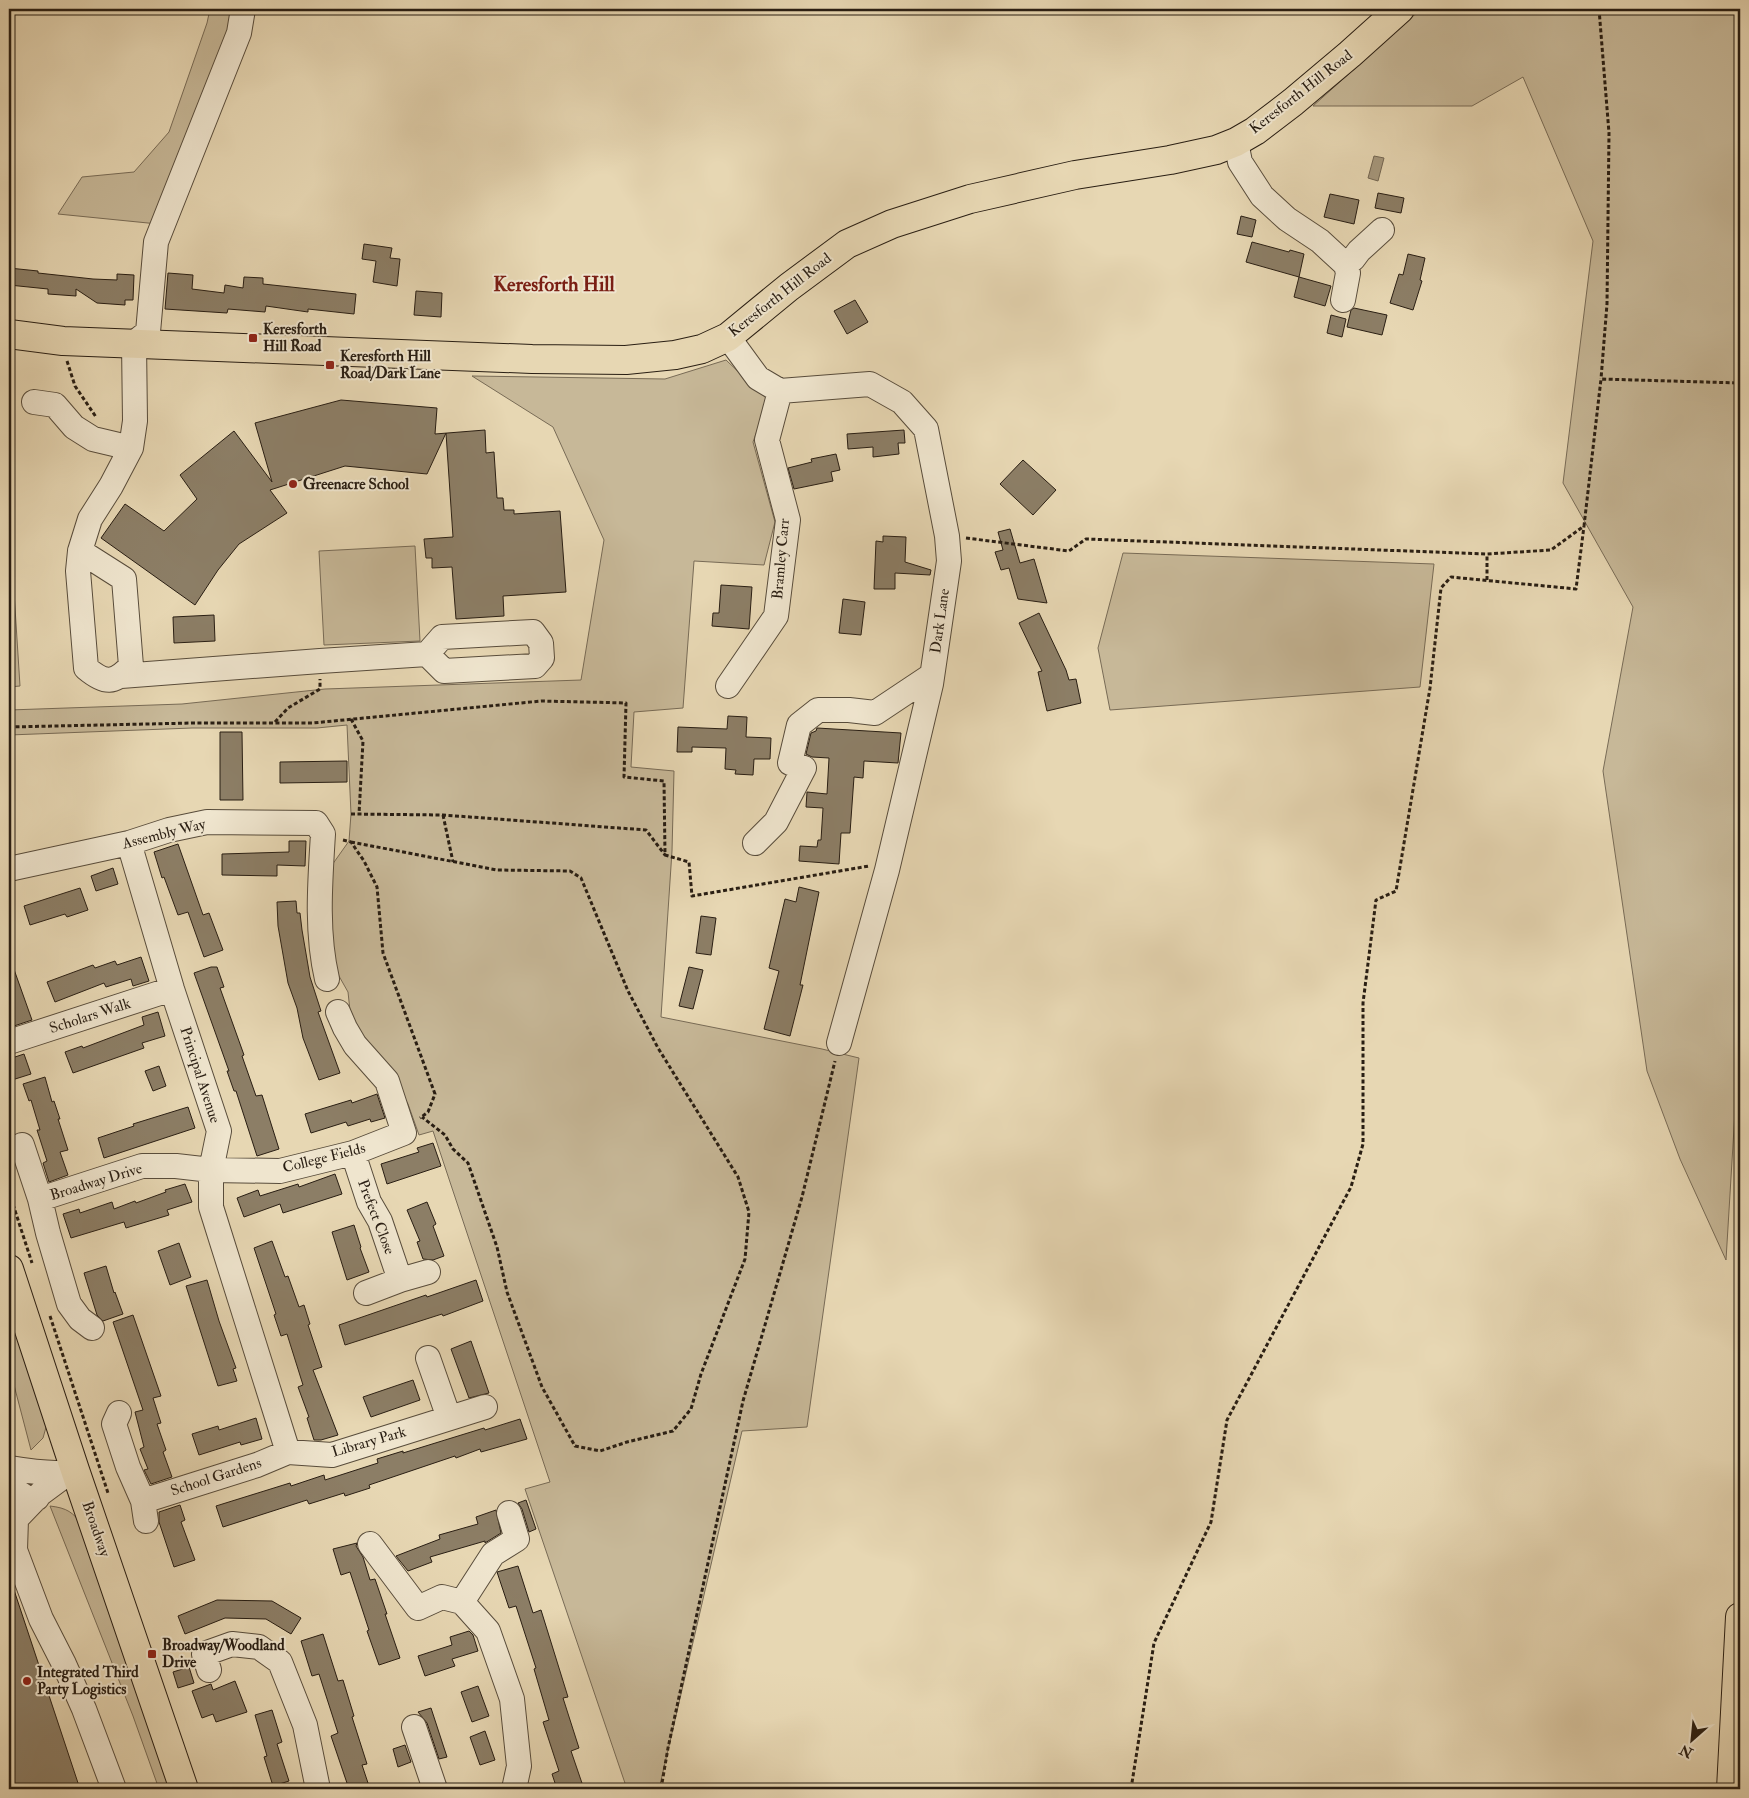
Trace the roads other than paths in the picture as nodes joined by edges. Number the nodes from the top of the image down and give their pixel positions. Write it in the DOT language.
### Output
graph roads {
  1 [pos="243,9"];
  2 [pos="1400,9"];
  3 [pos="1236,142"];
  4 [pos="1382,230"];
  5 [pos="1346,265"];
  6 [pos="1343,300"];
  7 [pos="9,334"];
  8 [pos="728,337"];
  9 [pos="134,343"];
  10 [pos="780,391"];
  11 [pos="34,402"];
  12 [pos="131,448"];
  13 [pos="80,552"];
  14 [pos="427,654"];
  15 [pos="932,675"];
  16 [pos="121,676"];
  17 [pos="728,686"];
  18 [pos="755,842"];
  19 [pos="129,843"];
  20 [pos="9,869"];
  21 [pos="327,979"];
  22 [pos="172,989"];
  23 [pos="338,1012"];
  24 [pos="9,1042"];
  25 [pos="839,1043"];
  26 [pos="22,1145"];
  27 [pos="353,1153"];
  28 [pos="211,1170"];
  29 [pos="40,1199"];
  30 [pos="21,1268"];
  31 [pos="428,1272"];
  32 [pos="400,1280"];
  33 [pos="366,1293"];
  34 [pos="92,1328"];
  35 [pos="428,1358"];
  36 [pos="485,1407"];
  37 [pos="118,1413"];
  38 [pos="449,1418"];
  39 [pos="288,1452"];
  40 [pos="9,1468"];
  41 [pos="72,1471"];
  42 [pos="9,1486"];
  43 [pos="37,1498"];
  44 [pos="509,1514"];
  45 [pos="370,1544"];
  46 [pos="462,1602"];
  47 [pos="1740,1618"];
  48 [pos="209,1670"];
  49 [pos="414,1727"];
  50 [pos="114,1789"];
  51 [pos="184,1789"];
  52 [pos="318,1789"];
  53 [pos="435,1789"];
  54 [pos="514,1789"];
  55 [pos="1732,1789"];
  1 -- 9 [label="street"];
  2 -- 3 [label="main road, Keresforth Hill Road"];
  3 -- 5 [label="street"];
  3 -- 8 [label="main road, Keresforth Hill Road"];
  4 -- 5 [label="street"];
  5 -- 6 [label="street"];
  7 -- 9 [label="main road, Keresforth Hill Road"];
  8 -- 9 [label="main road, Keresforth Hill Road"];
  8 -- 10 [label="street"];
  9 -- 12 [label="street"];
  10 -- 15 [label="street, Dark Lane"];
  10 -- 17 [label="street, Bramley Carr"];
  11 -- 12 [label="street"];
  12 -- 13 [label="street"];
  13 -- 16 [label="street"];
  13 -- 16 [label="street"];
  14 -- 16 [label="street"];
  15 -- 18 [label="street"];
  15 -- 25 [label="street, Dark Lane"];
  19 -- 20 [label="street, Assembly Way"];
  19 -- 21 [label="street, Assembly Way"];
  19 -- 22 [label="street, Principal Avenue"];
  22 -- 24 [label="street, Scholars Walk"];
  22 -- 28 [label="street, Principal Avenue"];
  23 -- 27 [label="street, College Fields"];
  26 -- 29 [label="street, Broadway Drive"];
  27 -- 28 [label="street, College Fields"];
  27 -- 32 [label="street, Prefect Close"];
  28 -- 29 [label="street, Broadway Drive"];
  28 -- 39 [label="street, Principal Avenue"];
  29 -- 34 [label="street, Broadway Drive"];
  30 -- 41 [label="main road, Broadway"];
  31 -- 32 [label="street"];
  32 -- 33 [label="street"];
  35 -- 38 [label="street"];
  36 -- 38 [label="street, Library Park"];
  37 -- 39 [label="street, School Gardens"];
  38 -- 39 [label="street, Library Park"];
  40 -- 41 [label="street"];
  41 -- 43 [label="street"];
  41 -- 51 [label="main road, Broadway"];
  42 -- 43 [label="street"];
  43 -- 50 [label="street"];
  44 -- 46 [label="street"];
  45 -- 46 [label="street"];
  46 -- 54 [label="street"];
  47 -- 55 [label="main road"];
  48 -- 52 [label="street"];
  49 -- 53 [label="street"];
}
